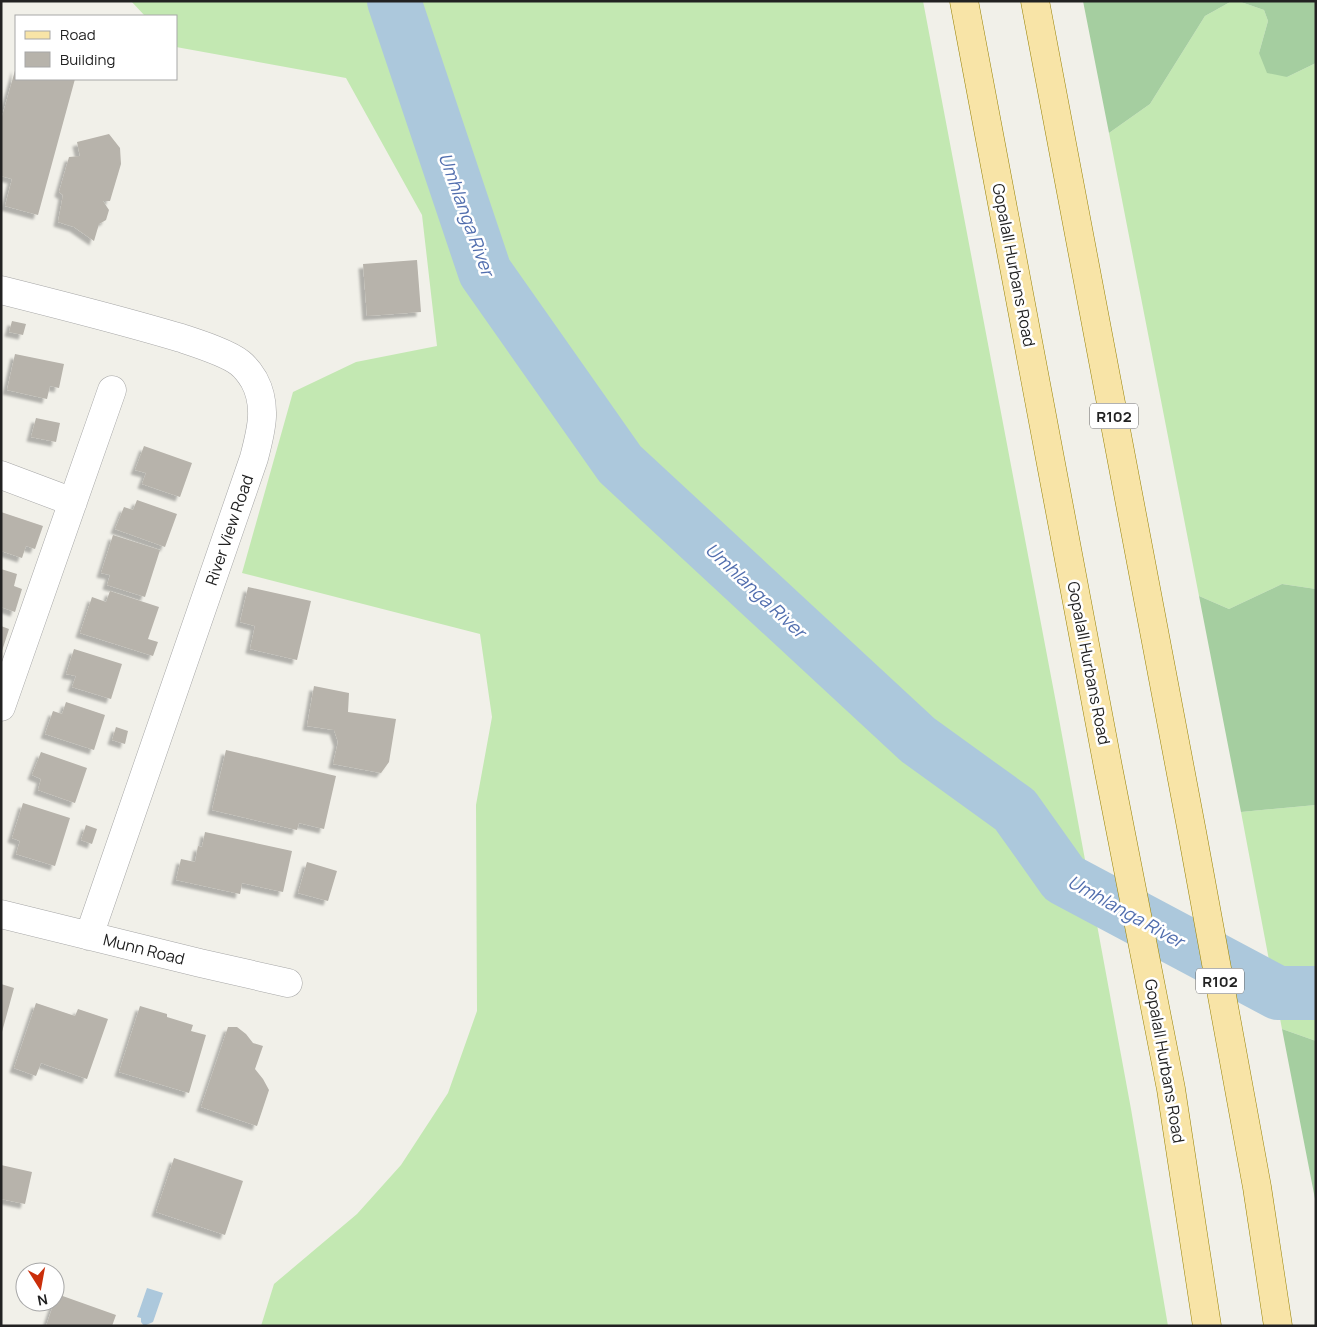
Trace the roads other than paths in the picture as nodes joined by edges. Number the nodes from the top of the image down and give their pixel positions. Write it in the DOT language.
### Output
graph roads {
  1 [pos="964,1"];
  2 [pos="1036,1"];
  3 [pos="1,290"];
  4 [pos="112,390"];
  5 [pos="1,475"];
  6 [pos="73,502"];
  7 [pos="1,706"];
  8 [pos="1,914"];
  9 [pos="90,936"];
  10 [pos="288,983"];
  11 [pos="1208,1326"];
  12 [pos="1278,1326"];
  1 -- 11 [label="main road, Gopalall Hurbans Road"];
  2 -- 12 [label="main road, R102"];
  3 -- 9 [label="street, River View Road"];
  4 -- 6 [label="street"];
  5 -- 6 [label="street"];
  6 -- 7 [label="street"];
  8 -- 9 [label="street, Munn Road"];
  9 -- 10 [label="street, Munn Road"];
}
